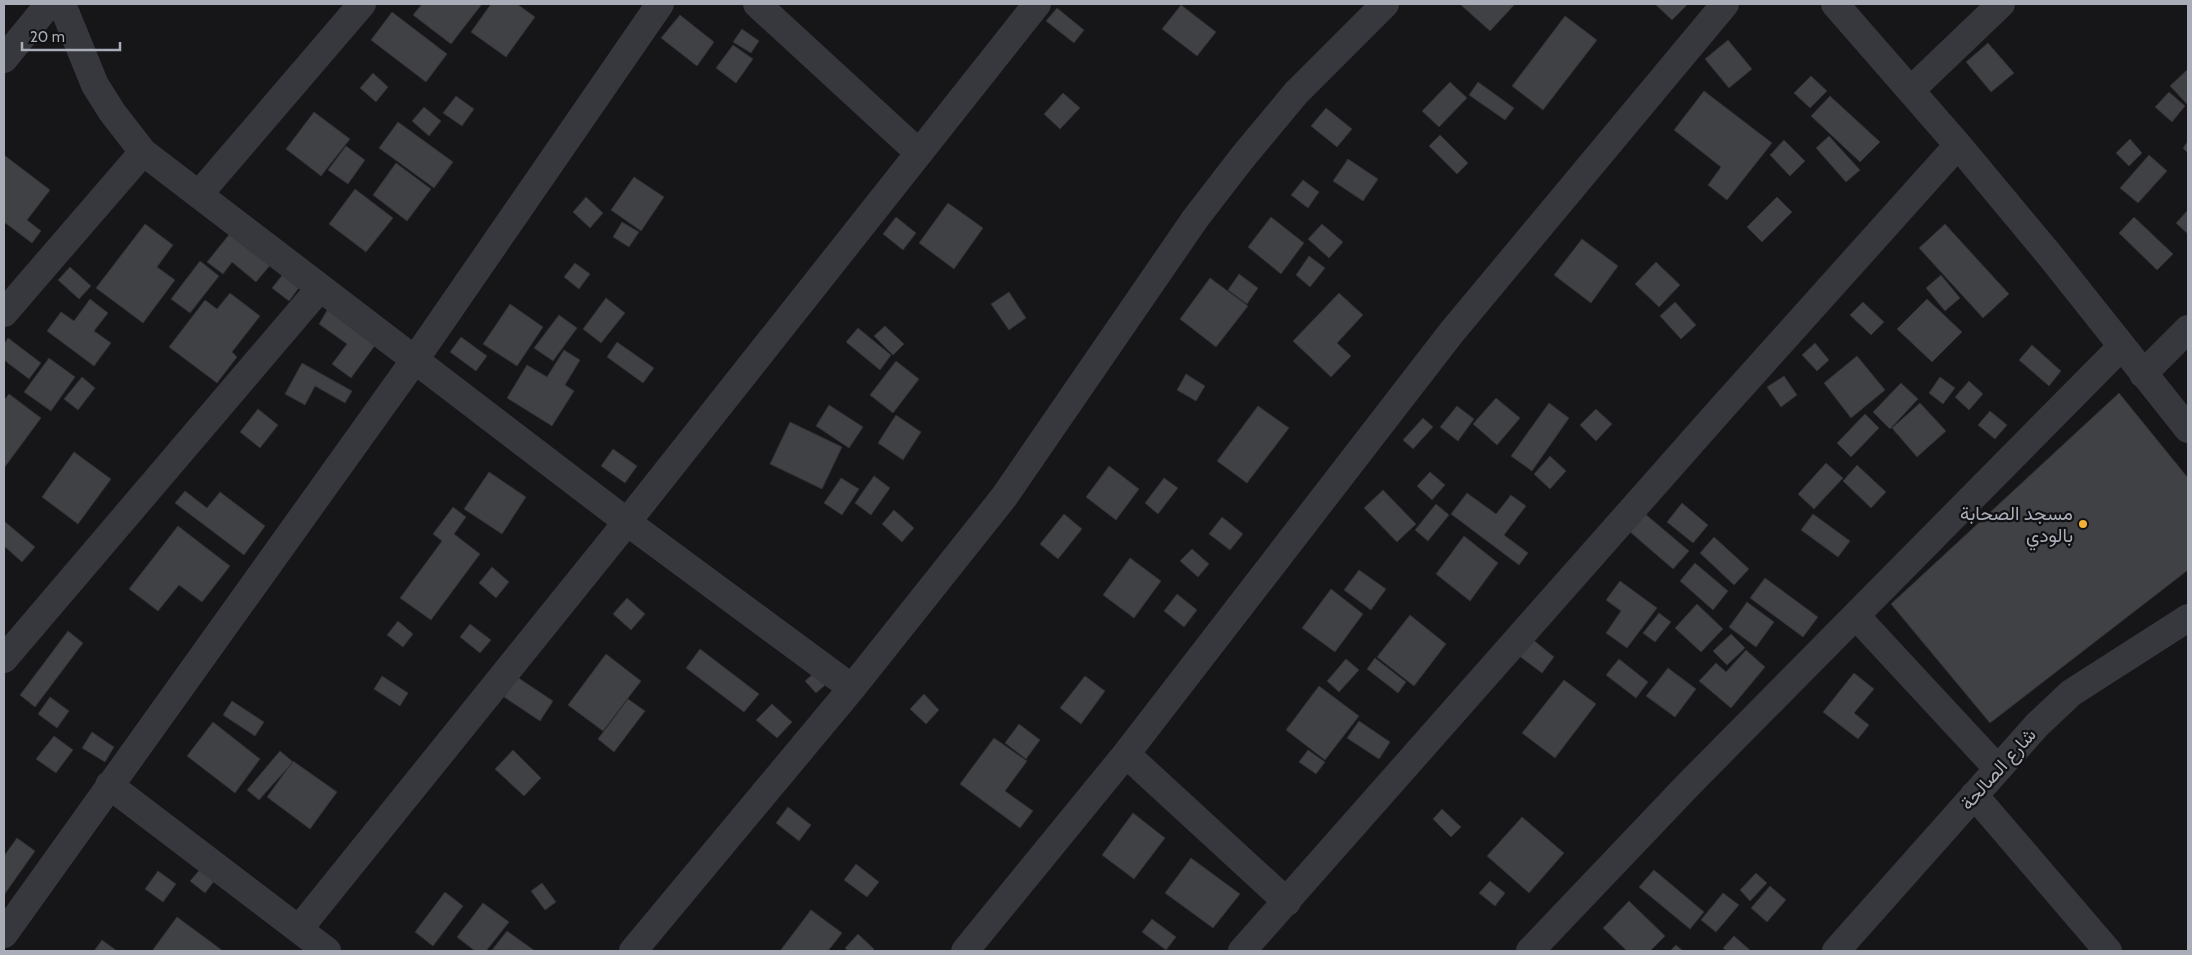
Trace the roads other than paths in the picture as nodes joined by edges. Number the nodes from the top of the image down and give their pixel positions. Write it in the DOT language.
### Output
graph roads {
  1 [pos="49,4"];
  2 [pos="62,4"];
  3 [pos="362,4"];
  4 [pos="660,4"];
  5 [pos="757,4"];
  6 [pos="1036,4"];
  7 [pos="1385,4"];
  8 [pos="1724,4"];
  9 [pos="1835,4"];
  10 [pos="2001,4"];
  11 [pos="4,58"];
  12 [pos="1911,90"];
  13 [pos="1958,145"];
  14 [pos="144,152"];
  15 [pos="919,153"];
  16 [pos="200,193"];
  17 [pos="320,288"];
  18 [pos="4,313"];
  19 [pos="2188,329"];
  20 [pos="2121,347"];
  21 [pos="414,361"];
  22 [pos="2143,374"];
  23 [pos="2188,429"];
  24 [pos="627,522"];
  25 [pos="1856,616"];
  26 [pos="2188,618"];
  27 [pos="4,659"];
  28 [pos="852,688"];
  29 [pos="1126,754"];
  30 [pos="1998,769"];
  31 [pos="110,785"];
  32 [pos="1974,795"];
  33 [pos="1287,902"];
  34 [pos="299,929"];
  35 [pos="4,934"];
  36 [pos="327,951"];
  37 [pos="633,951"];
  38 [pos="965,951"];
  39 [pos="1242,951"];
  40 [pos="1530,951"];
  41 [pos="1836,951"];
  42 [pos="2108,951"];
  1 -- 11 [label="street"];
  2 -- 14 [label="street"];
  3 -- 16 [label="street"];
  4 -- 21 [label="street"];
  5 -- 15 [label="street"];
  6 -- 15 [label="street"];
  7 -- 28 [label="street"];
  8 -- 29 [label="street"];
  9 -- 12 [label="street"];
  10 -- 12 [label="street"];
  12 -- 13 [label="street"];
  13 -- 20 [label="street"];
  13 -- 33 [label="street"];
  14 -- 16 [label="street"];
  14 -- 18 [label="street"];
  15 -- 24 [label="street"];
  16 -- 17 [label="street"];
  17 -- 21 [label="street"];
  17 -- 27 [label="street"];
  19 -- 22 [label="street"];
  20 -- 22 [label="street"];
  20 -- 25 [label="street"];
  21 -- 24 [label="street"];
  21 -- 31 [label="street"];
  22 -- 23 [label="street"];
  24 -- 28 [label="street"];
  24 -- 34 [label="street"];
  25 -- 30 [label="street"];
  25 -- 40 [label="street"];
  26 -- 30 [label="street, شارع الصالحة"];
  28 -- 37 [label="street"];
  29 -- 33 [label="street"];
  29 -- 38 [label="street"];
  30 -- 32 [label="street, شارع الصالحة"];
  31 -- 34 [label="street"];
  31 -- 35 [label="street"];
  32 -- 41 [label="street, شارع الصالحة"];
  32 -- 42 [label="street"];
  33 -- 39 [label="street"];
  34 -- 36 [label="street"];
}
